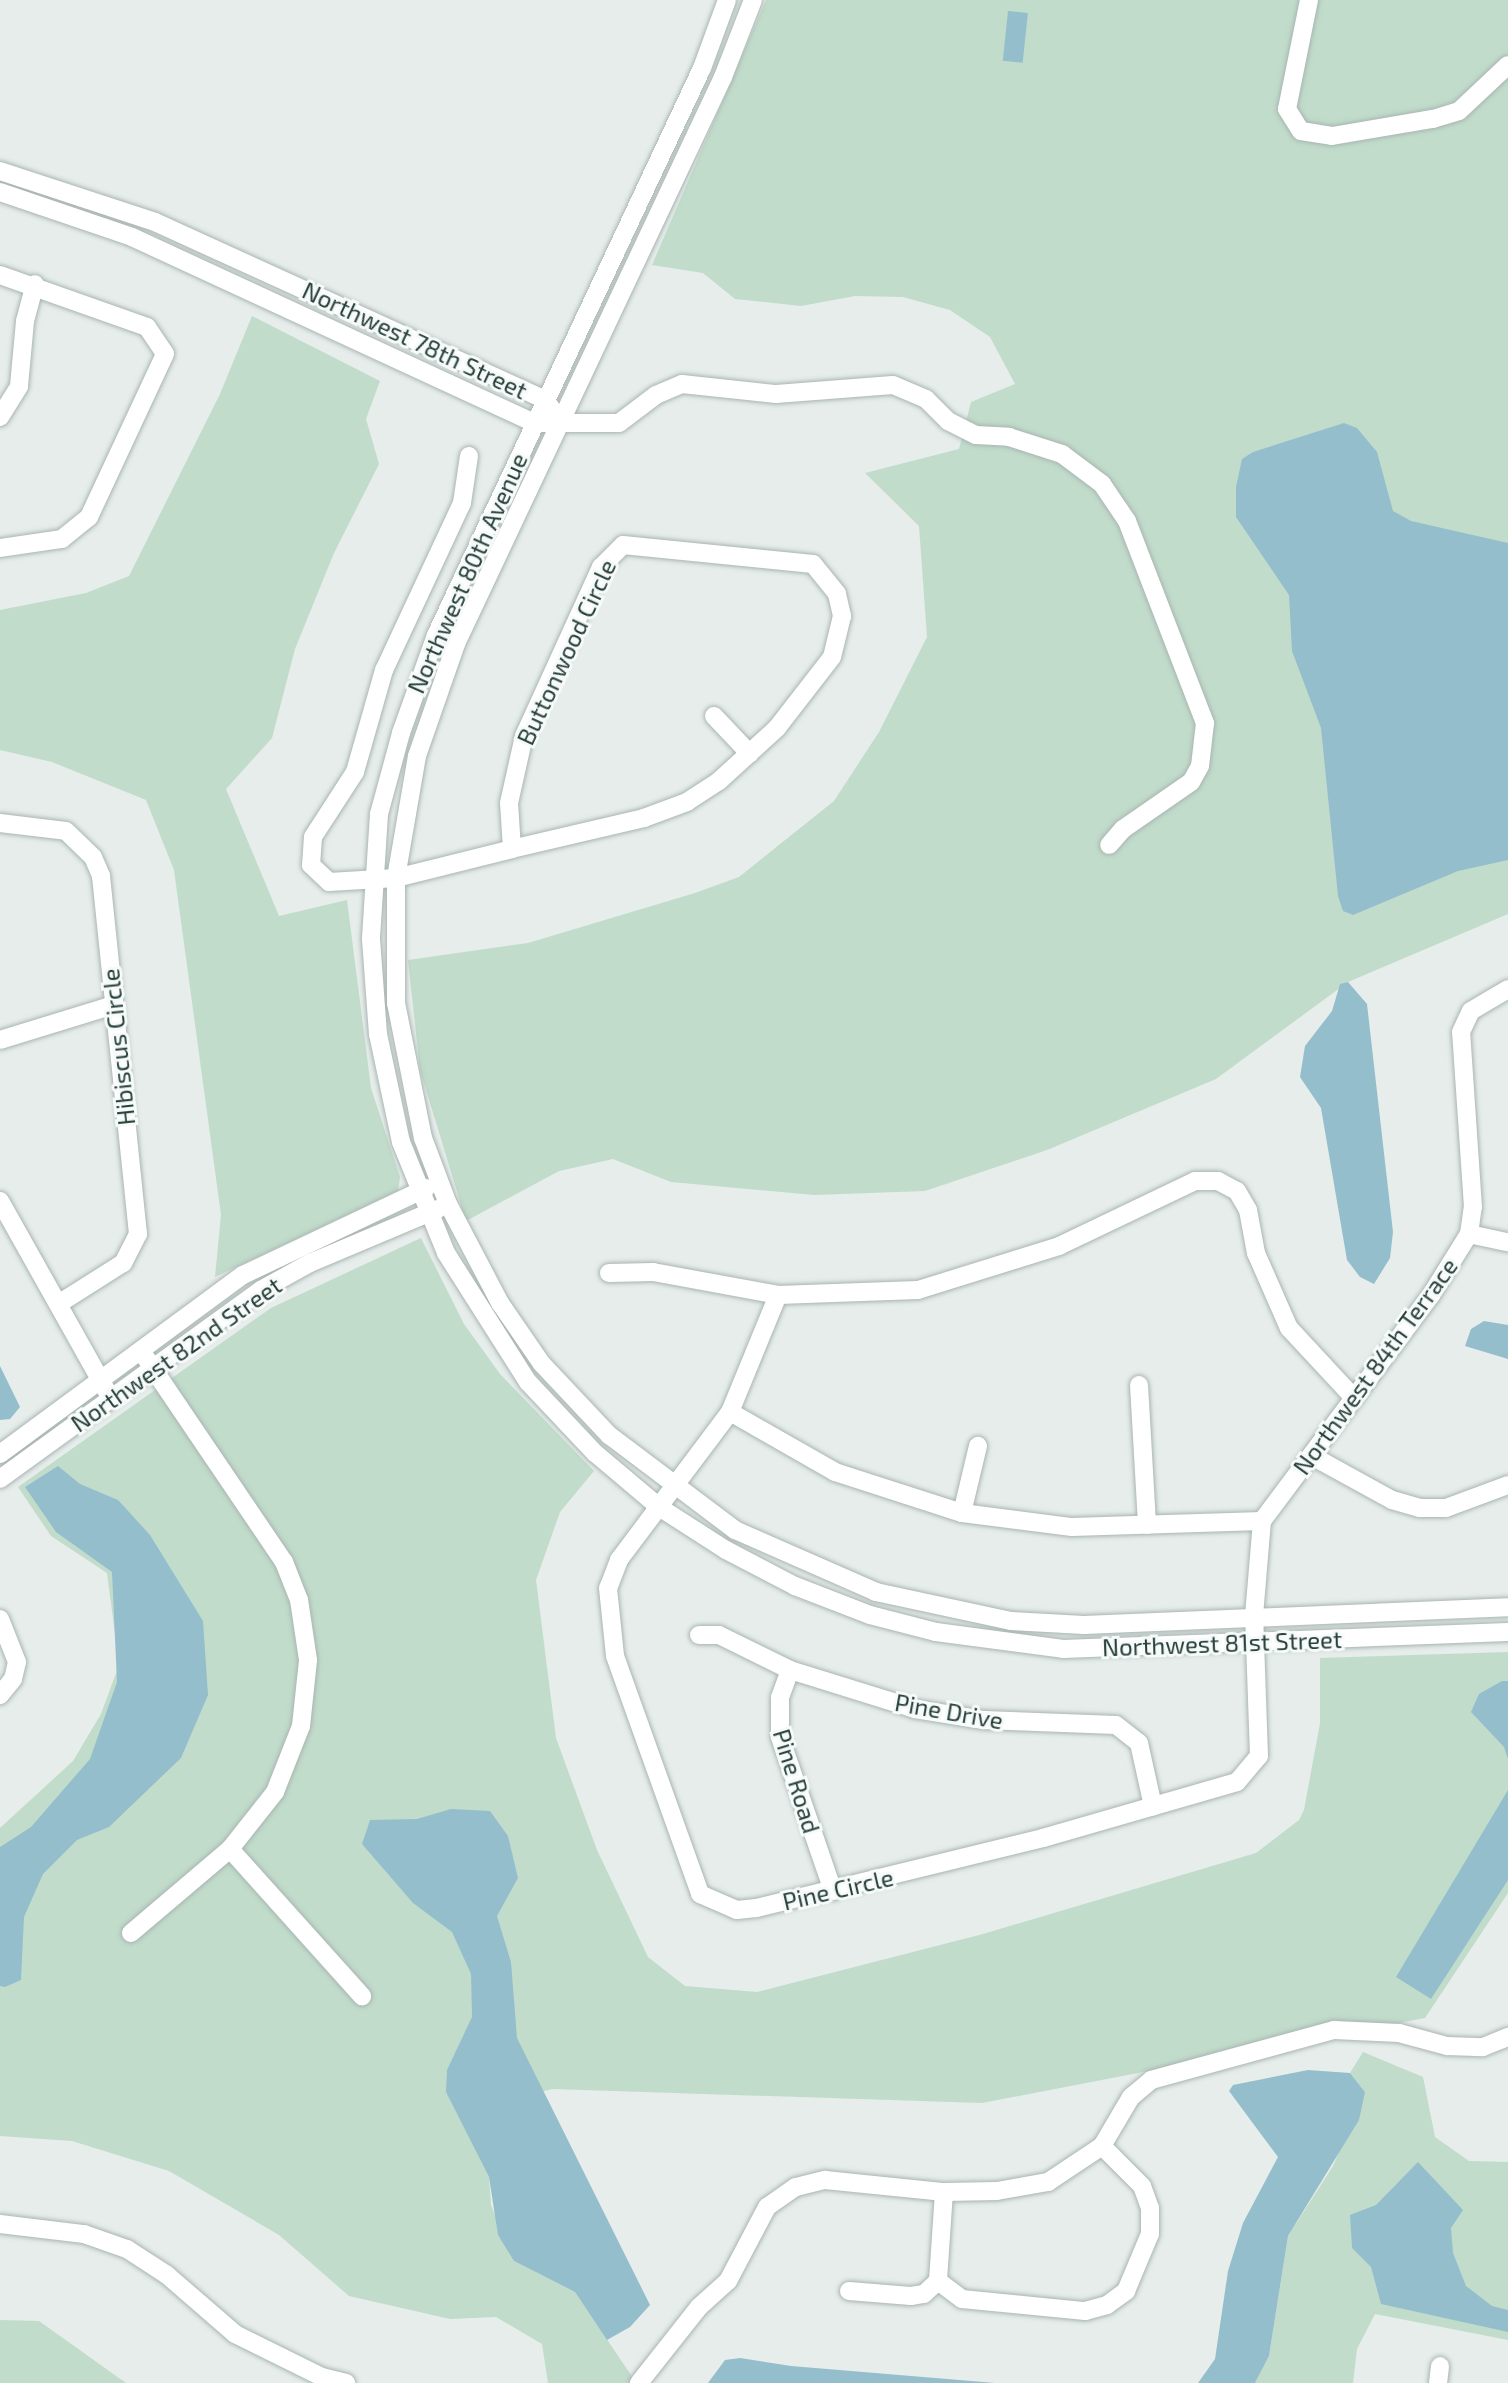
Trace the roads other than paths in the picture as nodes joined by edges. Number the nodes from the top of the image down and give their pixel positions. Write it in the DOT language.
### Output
graph roads {
  1 [pos="727,0"];
  2 [pos="753,0"];
  3 [pos="1309,0"];
  4 [pos="1508,65"];
  5 [pos="0,171"];
  6 [pos="0,192"];
  7 [pos="0,275"];
  8 [pos="35,284"];
  9 [pos="545,400"];
  10 [pos="0,417"];
  11 [pos="534,423"];
  12 [pos="563,423"];
  13 [pos="469,456"];
  14 [pos="0,548"];
  15 [pos="714,716"];
  16 [pos="750,754"];
  17 [pos="0,823"];
  18 [pos="1109,845"];
  19 [pos="512,849"];
  20 [pos="396,878"];
  21 [pos="372,881"];
  22 [pos="1508,989"];
  23 [pos="114,1005"];
  24 [pos="0,1040"];
  25 [pos="438,1182"];
  26 [pos="418,1192"];
  27 [pos="0,1201"];
  28 [pos="448,1204"];
  29 [pos="428,1214"];
  30 [pos="1469,1234"];
  31 [pos="1508,1242"];
  32 [pos="609,1273"];
  33 [pos="778,1295"];
  34 [pos="60,1303"];
  35 [pos="141,1351"];
  36 [pos="154,1367"];
  37 [pos="100,1380"];
  38 [pos="1139,1385"];
  39 [pos="112,1398"];
  40 [pos="1354,1398"];
  41 [pos="730,1412"];
  42 [pos="978,1446"];
  43 [pos="0,1454"];
  44 [pos="1312,1456"];
  45 [pos="0,1479"];
  46 [pos="1508,1485"];
  47 [pos="675,1489"];
  48 [pos="659,1507"];
  49 [pos="962,1513"];
  50 [pos="1262,1521"];
  51 [pos="1147,1525"];
  52 [pos="1508,1607"];
  53 [pos="941,1610"];
  54 [pos="1254,1616"];
  55 [pos="0,1619"];
  56 [pos="936,1632"];
  57 [pos="1508,1632"];
  58 [pos="699,1635"];
  59 [pos="1255,1643"];
  60 [pos="790,1670"];
  61 [pos="0,1695"];
  62 [pos="1153,1806"];
  63 [pos="230,1849"];
  64 [pos="833,1891"];
  65 [pos="131,1933"];
  66 [pos="362,1996"];
  67 [pos="1508,2037"];
  68 [pos="1102,2146"];
  69 [pos="944,2192"];
  70 [pos="0,2224"];
  71 [pos="938,2281"];
  72 [pos="849,2291"];
  73 [pos="346,2383"];
  74 [pos="639,2383"];
  1 -- 9 [label="street, Northwest 80th Avenue"];
  2 -- 12 [label="street, Northwest 80th Avenue"];
  3 -- 4 [label="street"];
  5 -- 9 [label="street, Northwest 78th Street"];
  6 -- 11 [label="street, Northwest 78th Street"];
  7 -- 8 [label="street"];
  8 -- 10 [label="street"];
  8 -- 14 [label="street"];
  9 -- 11 [label="street, Northwest 80th Avenue"];
  9 -- 12 [label="street, Northwest 78th Street"];
  11 -- 12 [label="street, Northwest 78th Street"];
  11 -- 21 [label="street, Northwest 80th Avenue"];
  12 -- 18 [label="street"];
  12 -- 20 [label="street, Northwest 80th Avenue"];
  13 -- 21 [label="street, Buttonwood Circle"];
  15 -- 16 [label="street"];
  16 -- 19 [label="street, Buttonwood Circle"];
  16 -- 19 [label="street, Buttonwood Circle"];
  17 -- 23 [label="street, Hibiscus Circle"];
  19 -- 20 [label="street, Buttonwood Circle"];
  20 -- 21 [label="street, Buttonwood Circle"];
  20 -- 25 [label="street, Northwest 80th Avenue"];
  21 -- 26 [label="street, Northwest 80th Avenue"];
  22 -- 30 [label="street, Northwest 84th Terrace"];
  23 -- 24 [label="street"];
  23 -- 34 [label="street, Hibiscus Circle"];
  25 -- 26 [label="street, Northwest 82nd Street"];
  25 -- 28 [label="street, Northwest 80th Avenue"];
  26 -- 29 [label="street, Northwest 80th Avenue"];
  26 -- 35 [label="street, Northwest 82nd Street"];
  27 -- 34 [label="street"];
  28 -- 29 [label="street, Northwest 82nd Street"];
  28 -- 47 [label="street, Northwest 80th Avenue"];
  29 -- 36 [label="street, Northwest 82nd Street"];
  29 -- 48 [label="street, Northwest 80th Avenue"];
  30 -- 31 [label="street"];
  30 -- 40 [label="street, Northwest 84th Terrace"];
  32 -- 33 [label="street"];
  33 -- 40 [label="street"];
  33 -- 41 [label="street, Pine Circle"];
  34 -- 37 [label="street"];
  35 -- 36 [label="street"];
  35 -- 37 [label="street, Northwest 82nd Street"];
  36 -- 39 [label="street, Northwest 82nd Street"];
  36 -- 63 [label="street"];
  37 -- 39 [label="street"];
  37 -- 43 [label="street, Northwest 82nd Street"];
  38 -- 51 [label="street"];
  39 -- 45 [label="street, Northwest 82nd Street"];
  40 -- 44 [label="street, Northwest 84th Terrace"];
  41 -- 47 [label="street, Pine Circle"];
  41 -- 49 [label="street"];
  42 -- 49 [label="street"];
  44 -- 46 [label="street"];
  44 -- 50 [label="street, Northwest 84th Terrace"];
  47 -- 48 [label="street, Pine Circle"];
  47 -- 53 [label="street, Northwest 80th Avenue"];
  48 -- 56 [label="street, Northwest 80th Avenue"];
  48 -- 64 [label="street, Pine Circle"];
  49 -- 51 [label="street"];
  50 -- 51 [label="street"];
  50 -- 54 [label="street"];
  52 -- 54 [label="street, Northwest 81st Street"];
  53 -- 54 [label="street, Northwest 81st Street"];
  54 -- 59 [label="street, Pine Circle"];
  55 -- 61 [label="street"];
  56 -- 59 [label="street, Northwest 81st Street"];
  57 -- 59 [label="street, Northwest 81st Street"];
  58 -- 60 [label="street, Pine Drive"];
  59 -- 62 [label="street, Pine Circle"];
  60 -- 62 [label="street, Pine Drive"];
  60 -- 64 [label="street, Pine Road"];
  62 -- 64 [label="street, Pine Circle"];
  63 -- 65 [label="street"];
  63 -- 66 [label="street"];
  67 -- 68 [label="street"];
  68 -- 69 [label="street"];
  68 -- 71 [label="street"];
  69 -- 71 [label="street"];
  69 -- 74 [label="street"];
  70 -- 73 [label="street"];
  71 -- 72 [label="street"];
}
